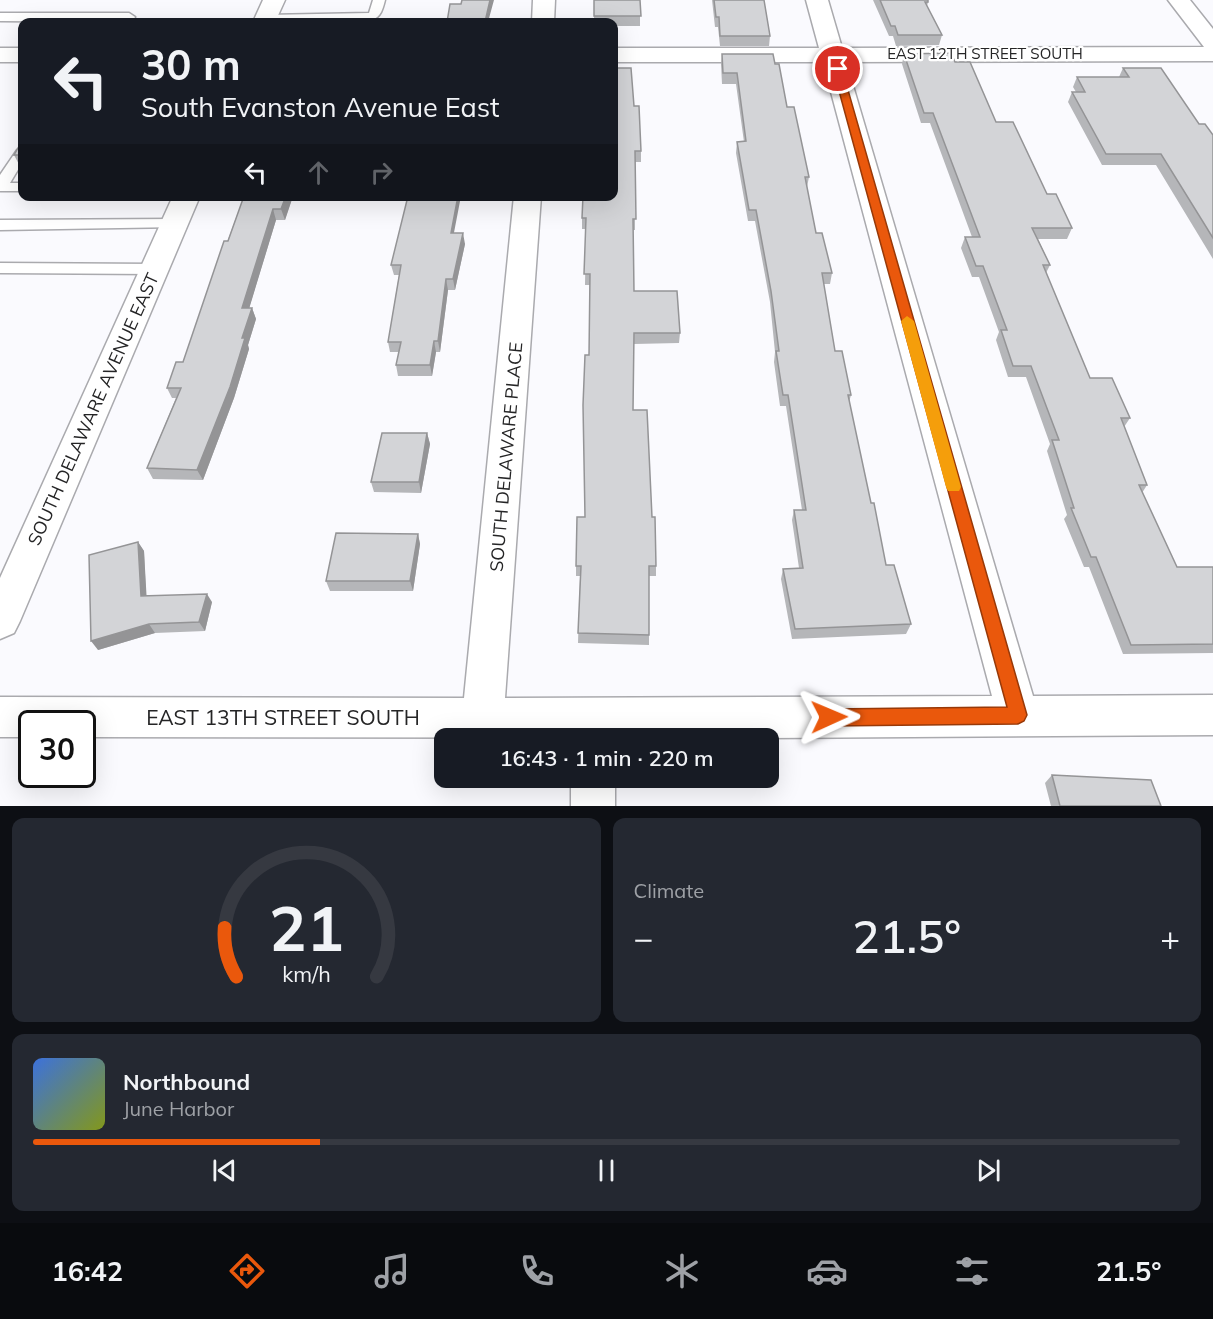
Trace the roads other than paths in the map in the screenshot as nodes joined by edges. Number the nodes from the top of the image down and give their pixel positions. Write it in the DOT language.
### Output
graph roads {
  1 [pos="380,0"];
  2 [pos="544,0"];
  3 [pos="817,0"];
  4 [pos="1179,0"];
  5 [pos="268,14"];
  6 [pos="0,17"];
  7 [pos="128,18"];
  8 [pos="543,18"];
  9 [pos="1213,44"];
  10 [pos="833,53"];
  11 [pos="618,54"];
  12 [pos="1213,54"];
  13 [pos="0,55"];
  14 [pos="18,56"];
  15 [pos="18,159"];
  16 [pos="0,187"];
  17 [pos="18,187"];
  18 [pos="528,201"];
  19 [pos="181,210"];
  20 [pos="0,225"];
  21 [pos="0,268"];
  22 [pos="155,269"];
  23 [pos="0,621"];
  24 [pos="1018,715"];
  25 [pos="1213,715"];
  26 [pos="0,717"];
  27 [pos="483,717"];
  28 [pos="584,728"];
  29 [pos="623,728"];
  30 [pos="593,788"];
  31 [pos="593,806"];
  1 -- 5 [label="lane"];
  2 -- 8 [label="street"];
  3 -- 10 [label="street"];
  4 -- 9 [label="street"];
  6 -- 7 [label="lane"];
  10 -- 11 [label="street, EAST 12TH STREET SOUTH"];
  10 -- 12 [label="street, EAST 12TH STREET SOUTH"];
  10 -- 24 [label="street"];
  13 -- 14 [label="street"];
  15 -- 16 [label="lane"];
  16 -- 17 [label="lane"];
  18 -- 27 [label="street, SOUTH DELAWARE PLACE"];
  19 -- 20 [label="lane"];
  19 -- 22 [label="street, SOUTH DELAWARE AVENUE EAST"];
  21 -- 22 [label="lane"];
  22 -- 23 [label="street, SOUTH DELAWARE AVENUE EAST"];
  24 -- 25 [label="street, EAST 13TH STREET SOUTH"];
  24 -- 29 [label="street, EAST 13TH STREET SOUTH"];
  26 -- 27 [label="street, EAST 13TH STREET SOUTH"];
  27 -- 28 [label="street, EAST 13TH STREET SOUTH"];
  30 -- 31 [label="street"];
}
